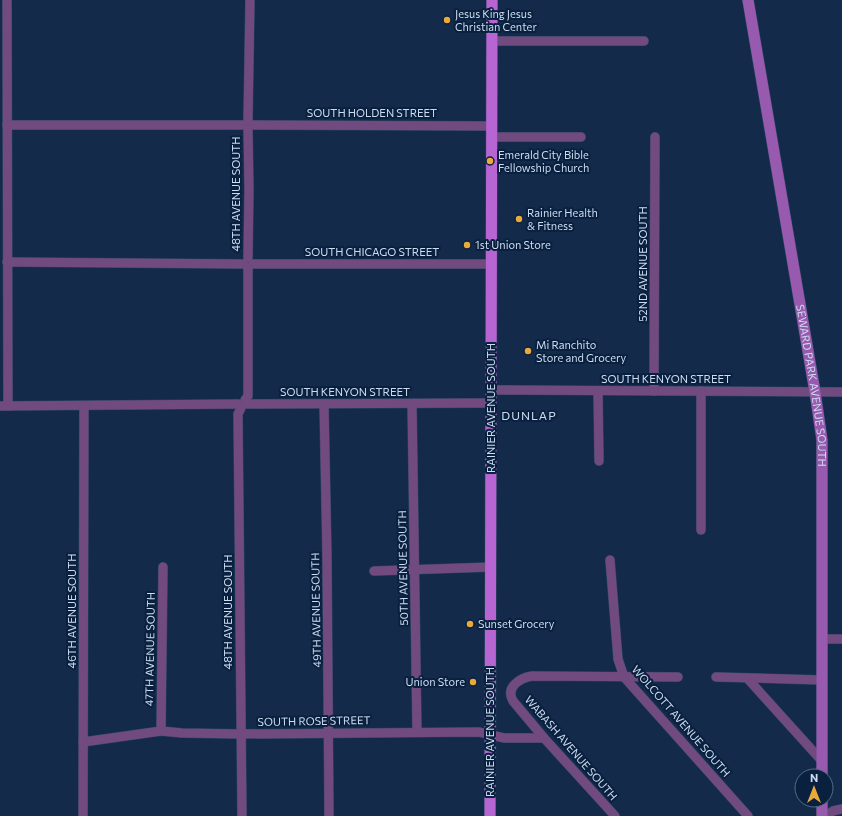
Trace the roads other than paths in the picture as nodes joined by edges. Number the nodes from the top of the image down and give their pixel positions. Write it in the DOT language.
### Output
graph roads {
  1 [pos="6,0"];
  2 [pos="250,0"];
  3 [pos="492,0"];
  4 [pos="748,0"];
  5 [pos="492,41"];
  6 [pos="644,41"];
  7 [pos="7,124"];
  8 [pos="248,125"];
  9 [pos="492,126"];
  10 [pos="492,137"];
  11 [pos="581,137"];
  12 [pos="655,137"];
  13 [pos="4,161"];
  14 [pos="7,262"];
  15 [pos="248,263"];
  16 [pos="491,264"];
  17 [pos="491,390"];
  18 [pos="598,391"];
  19 [pos="654,391"];
  20 [pos="701,391"];
  21 [pos="815,392"];
  22 [pos="842,392"];
  23 [pos="490,403"];
  24 [pos="243,404"];
  25 [pos="324,404"];
  26 [pos="412,404"];
  27 [pos="4,406"];
  28 [pos="84,406"];
  29 [pos="599,461"];
  30 [pos="701,530"];
  31 [pos="610,560"];
  32 [pos="162,567"];
  33 [pos="491,568"];
  34 [pos="415,570"];
  35 [pos="374,571"];
  36 [pos="822,639"];
  37 [pos="842,639"];
  38 [pos="624,677"];
  39 [pos="678,677"];
  40 [pos="716,677"];
  41 [pos="747,678"];
  42 [pos="821,680"];
  43 [pos="161,731"];
  44 [pos="417,732"];
  45 [pos="329,733"];
  46 [pos="241,734"];
  47 [pos="490,735"];
  48 [pos="544,738"];
  49 [pos="83,742"];
  50 [pos="822,761"];
  51 [pos="822,768"];
  52 [pos="842,809"];
  53 [pos="83,816"];
  54 [pos="242,816"];
  55 [pos="329,816"];
  56 [pos="490,816"];
  57 [pos="615,816"];
  58 [pos="748,816"];
  59 [pos="824,816"];
  1 -- 7 [label="street"];
  2 -- 8 [label="street, 48TH AVENUE SOUTH"];
  3 -- 5 [label="main road, RAINIER AVENUE SOUTH"];
  4 -- 21 [label="main road, SEWARD PARK AVENUE SOUTH"];
  5 -- 6 [label="street"];
  5 -- 9 [label="main road, RAINIER AVENUE SOUTH"];
  7 -- 8 [label="street, SOUTH HOLDEN STREET"];
  7 -- 13 [label="street"];
  8 -- 9 [label="street, SOUTH HOLDEN STREET"];
  8 -- 15 [label="street, 48TH AVENUE SOUTH"];
  9 -- 10 [label="main road, RAINIER AVENUE SOUTH"];
  10 -- 11 [label="street"];
  10 -- 16 [label="main road, RAINIER AVENUE SOUTH"];
  12 -- 19 [label="street, 52ND AVENUE SOUTH"];
  13 -- 14 [label="street"];
  14 -- 15 [label="street, SOUTH CHICAGO STREET"];
  14 -- 27 [label="street"];
  15 -- 16 [label="street, SOUTH CHICAGO STREET"];
  15 -- 24 [label="street, 48TH AVENUE SOUTH"];
  16 -- 17 [label="main road, RAINIER AVENUE SOUTH"];
  17 -- 18 [label="street, SOUTH KENYON STREET"];
  17 -- 23 [label="main road, RAINIER AVENUE SOUTH"];
  18 -- 19 [label="street, SOUTH KENYON STREET"];
  18 -- 29 [label="street"];
  19 -- 20 [label="street, SOUTH KENYON STREET"];
  20 -- 21 [label="street, SOUTH KENYON STREET"];
  20 -- 30 [label="street"];
  21 -- 22 [label="street, SOUTH KENYON STREET"];
  21 -- 36 [label="main road, SEWARD PARK AVENUE SOUTH"];
  23 -- 26 [label="street, SOUTH KENYON STREET"];
  23 -- 33 [label="main road, RAINIER AVENUE SOUTH"];
  24 -- 25 [label="street, SOUTH KENYON STREET"];
  24 -- 28 [label="street, SOUTH KENYON STREET"];
  24 -- 46 [label="street, 48TH AVENUE SOUTH"];
  25 -- 26 [label="street, SOUTH KENYON STREET"];
  25 -- 45 [label="street, 49TH AVENUE SOUTH"];
  26 -- 34 [label="street, 50TH AVENUE SOUTH"];
  27 -- 28 [label="street, SOUTH KENYON STREET"];
  28 -- 49 [label="street, 46TH AVENUE SOUTH"];
  31 -- 38 [label="street, WOLCOTT AVENUE SOUTH"];
  32 -- 43 [label="street, 47TH AVENUE SOUTH"];
  33 -- 34 [label="street"];
  33 -- 47 [label="main road, RAINIER AVENUE SOUTH"];
  34 -- 35 [label="street"];
  34 -- 44 [label="street, 50TH AVENUE SOUTH"];
  36 -- 37 [label="street"];
  36 -- 42 [label="main road, SEWARD PARK AVENUE SOUTH"];
  38 -- 39 [label="street"];
  38 -- 48 [label="street, WABASH AVENUE SOUTH"];
  38 -- 58 [label="street, WOLCOTT AVENUE SOUTH"];
  40 -- 41 [label="street"];
  41 -- 42 [label="street"];
  41 -- 50 [label="street"];
  42 -- 50 [label="main road, SEWARD PARK AVENUE SOUTH"];
  43 -- 46 [label="street, SOUTH ROSE STREET"];
  43 -- 49 [label="street, SOUTH ROSE STREET"];
  44 -- 45 [label="street, SOUTH ROSE STREET"];
  44 -- 47 [label="street, SOUTH ROSE STREET"];
  45 -- 46 [label="street, SOUTH ROSE STREET"];
  45 -- 55 [label="street, 49TH AVENUE SOUTH"];
  46 -- 54 [label="street, 48TH AVENUE SOUTH"];
  47 -- 48 [label="street, SOUTH ROSE STREET"];
  47 -- 56 [label="main road, RAINIER AVENUE SOUTH"];
  48 -- 57 [label="street, WABASH AVENUE SOUTH"];
  49 -- 53 [label="street, 46TH AVENUE SOUTH"];
  50 -- 51 [label="main road, SEWARD PARK AVENUE SOUTH"];
  52 -- 59 [label="street"];
}
